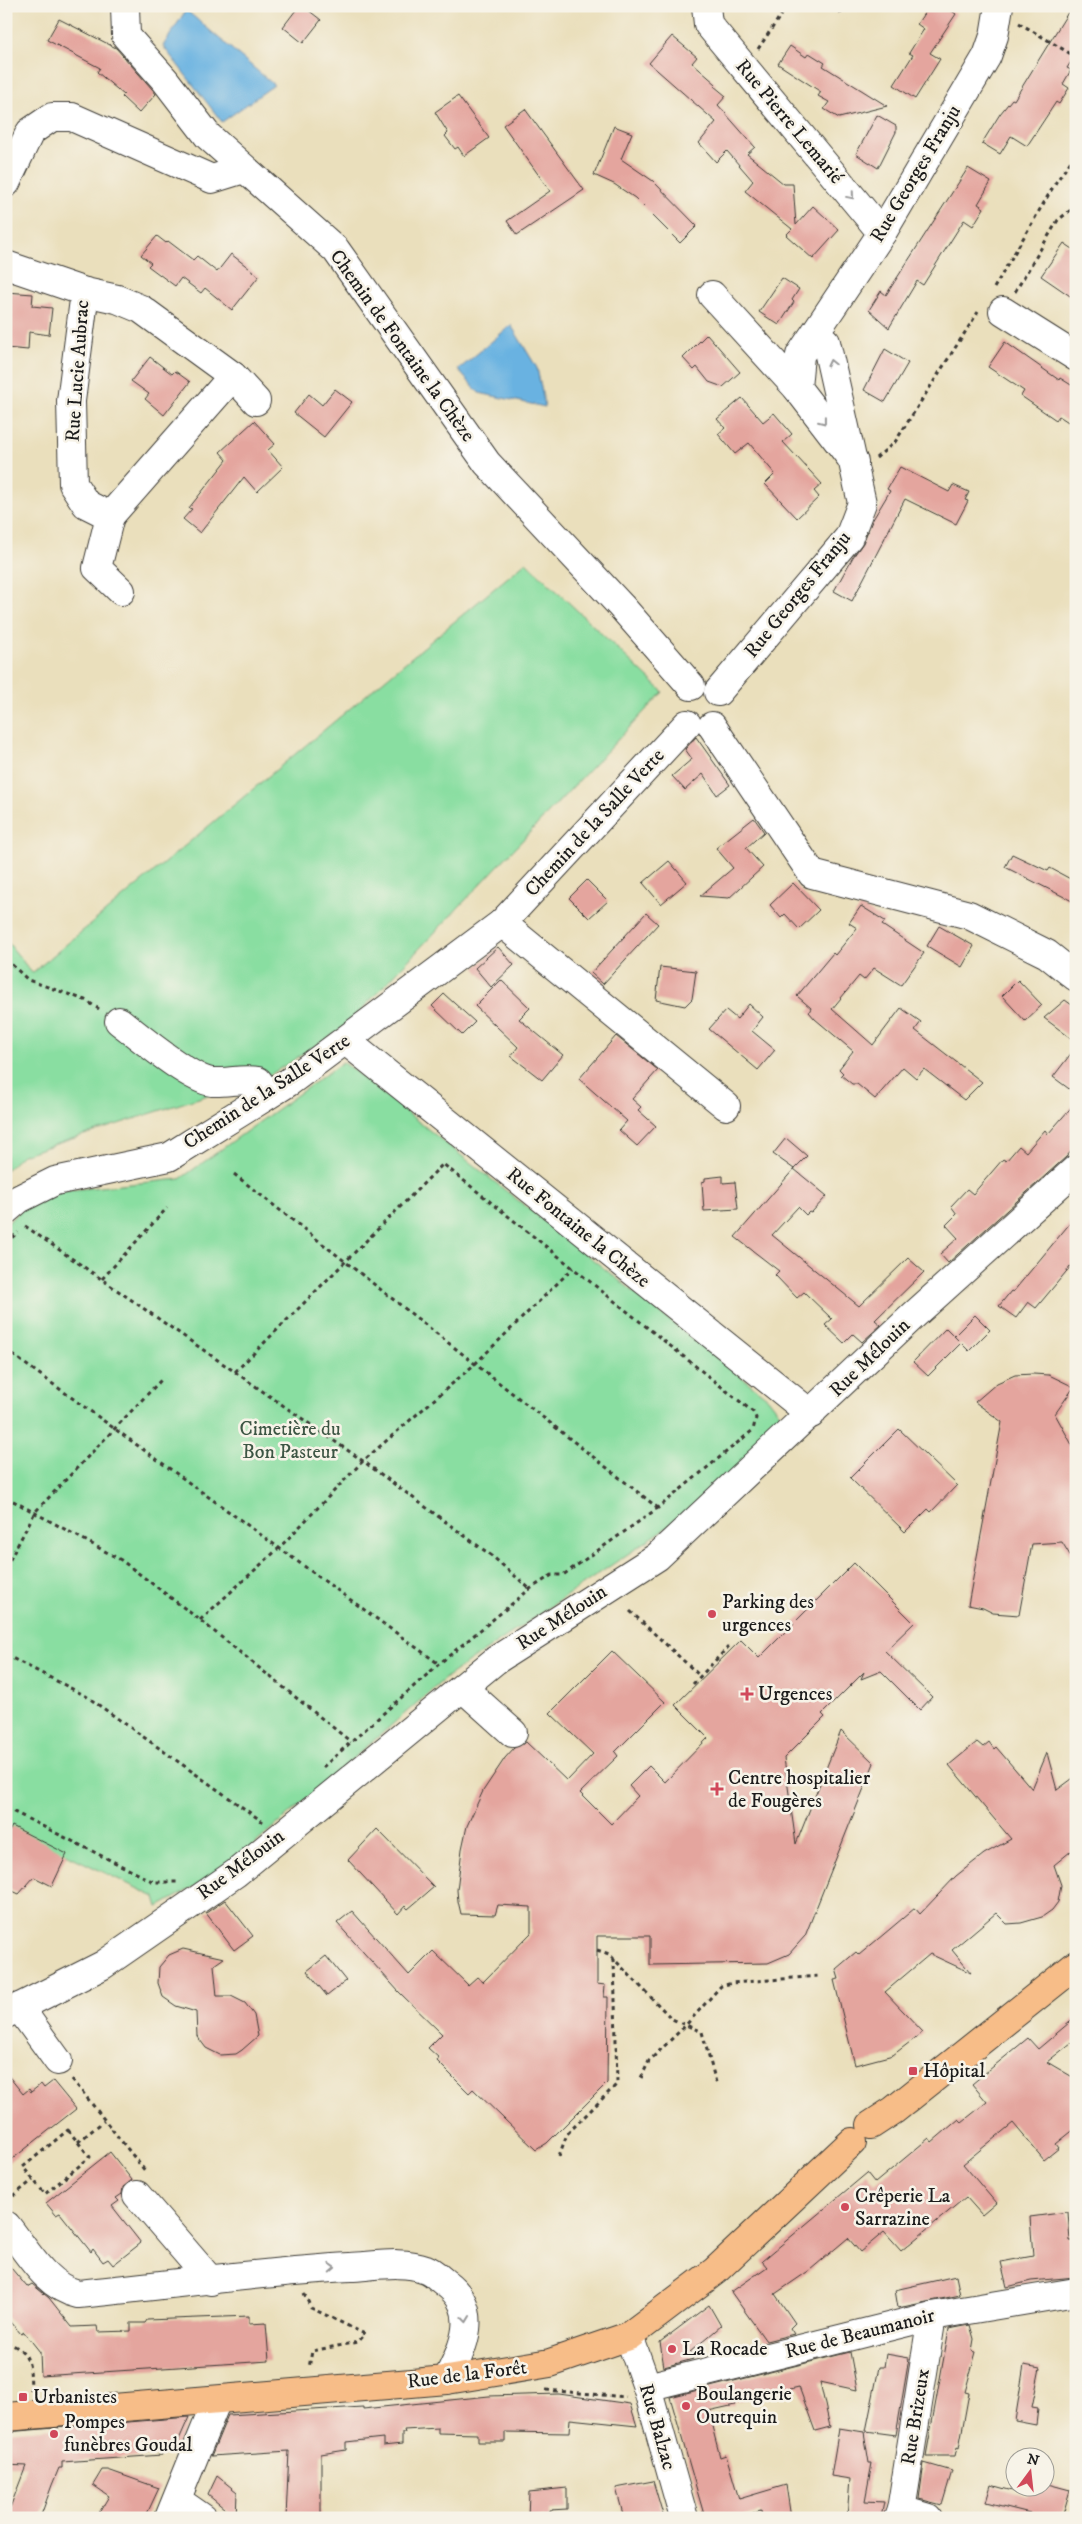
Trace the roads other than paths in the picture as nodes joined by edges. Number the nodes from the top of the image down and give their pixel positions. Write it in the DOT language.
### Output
graph roads {
  1 [pos="125,6"];
  2 [pos="706,6"];
  3 [pos="999,8"];
  4 [pos="244,169"];
  5 [pos="6,182"];
  6 [pos="882,233"];
  7 [pos="6,265"];
  8 [pos="85,292"];
  9 [pos="712,295"];
  10 [pos="992,303"];
  11 [pos="816,334"];
  12 [pos="1076,358"];
  13 [pos="234,376"];
  14 [pos="797,388"];
  15 [pos="256,401"];
  16 [pos="855,468"];
  17 [pos="110,516"];
  18 [pos="121,591"];
  19 [pos="691,686"];
  20 [pos="718,692"];
  21 [pos="700,725"];
  22 [pos="502,922"];
  23 [pos="1076,977"];
  24 [pos="119,1021"];
  25 [pos="346,1041"];
  26 [pos="268,1094"];
  27 [pos="726,1106"];
  28 [pos="1076,1169"];
  29 [pos="6,1210"];
  30 [pos="811,1414"];
  31 [pos="463,1688"];
  32 [pos="513,1733"];
  33 [pos="1070,1970"];
  34 [pos="13,2011"];
  35 [pos="58,2061"];
  36 [pos="137,2195"];
  37 [pos="7,2214"];
  38 [pos="211,2281"];
  39 [pos="1076,2292"];
  40 [pos="932,2316"];
  41 [pos="629,2336"];
  42 [pos="447,2380"];
  43 [pos="648,2394"];
  44 [pos="217,2400"];
  45 [pos="19,2415"];
  46 [pos="173,2509"];
  47 [pos="899,2514"];
  48 [pos="203,2518"];
  49 [pos="684,2518"];
  50 [pos="928,2518"];
  1 -- 4 [label="street, Chemin de Fontaine la Chèze"];
  2 -- 6 [label="street, Rue Pierre Lemarié, one-way"];
  3 -- 6 [label="street, Rue Georges Franju"];
  4 -- 5 [label="street"];
  4 -- 19 [label="street, Chemin de Fontaine la Chèze"];
  6 -- 11 [label="street, Rue Georges Franju"];
  7 -- 8 [label="street, Rue Lucie Aubrac"];
  8 -- 13 [label="street"];
  8 -- 17 [label="street, Rue Lucie Aubrac"];
  9 -- 14 [label="street"];
  10 -- 12 [label="street"];
  11 -- 14 [label="street, Rue Georges Franju"];
  16 -- 11 [label="street, Rue Georges Franju, one-way"];
  13 -- 15 [label="street"];
  13 -- 17 [label="street"];
  14 -- 16 [label="street, Rue Georges Franju, one-way"];
  16 -- 20 [label="street, Rue Georges Franju"];
  17 -- 18 [label="street"];
  19 -- 20 [label="street"];
  19 -- 21 [label="street"];
  20 -- 21 [label="street"];
  21 -- 22 [label="street, Chemin de la Salle Verte"];
  21 -- 23 [label="street"];
  22 -- 25 [label="street, Chemin de la Salle Verte"];
  22 -- 27 [label="street"];
  24 -- 26 [label="street"];
  25 -- 26 [label="street, Chemin de la Salle Verte"];
  25 -- 30 [label="street, Rue Fontaine la Chèze"];
  26 -- 29 [label="street, Chemin de la Salle Verte"];
  28 -- 30 [label="street, Rue Mélouin"];
  30 -- 31 [label="street, Rue Mélouin"];
  31 -- 32 [label="street"];
  31 -- 34 [label="street, Rue Mélouin"];
  33 -- 41 [label="main road, Rue de la Forêt"];
  34 -- 35 [label="street"];
  36 -- 38 [label="street"];
  37 -- 38 [label="street"];
  38 -- 42 [label="street, one-way"];
  39 -- 40 [label="street, Rue de Beaumanoir"];
  40 -- 43 [label="street, Rue de Beaumanoir"];
  40 -- 47 [label="street, Rue Brizeux"];
  41 -- 42 [label="main road, Rue de la Forêt"];
  41 -- 43 [label="street, Rue Balzac"];
  42 -- 44 [label="main road, Rue de la Forêt"];
  43 -- 49 [label="street, Rue Balzac"];
  44 -- 45 [label="main road, Rue de la Forêt"];
  44 -- 46 [label="street"];
  46 -- 48 [label="street"];
  47 -- 50 [label="street"];
}
